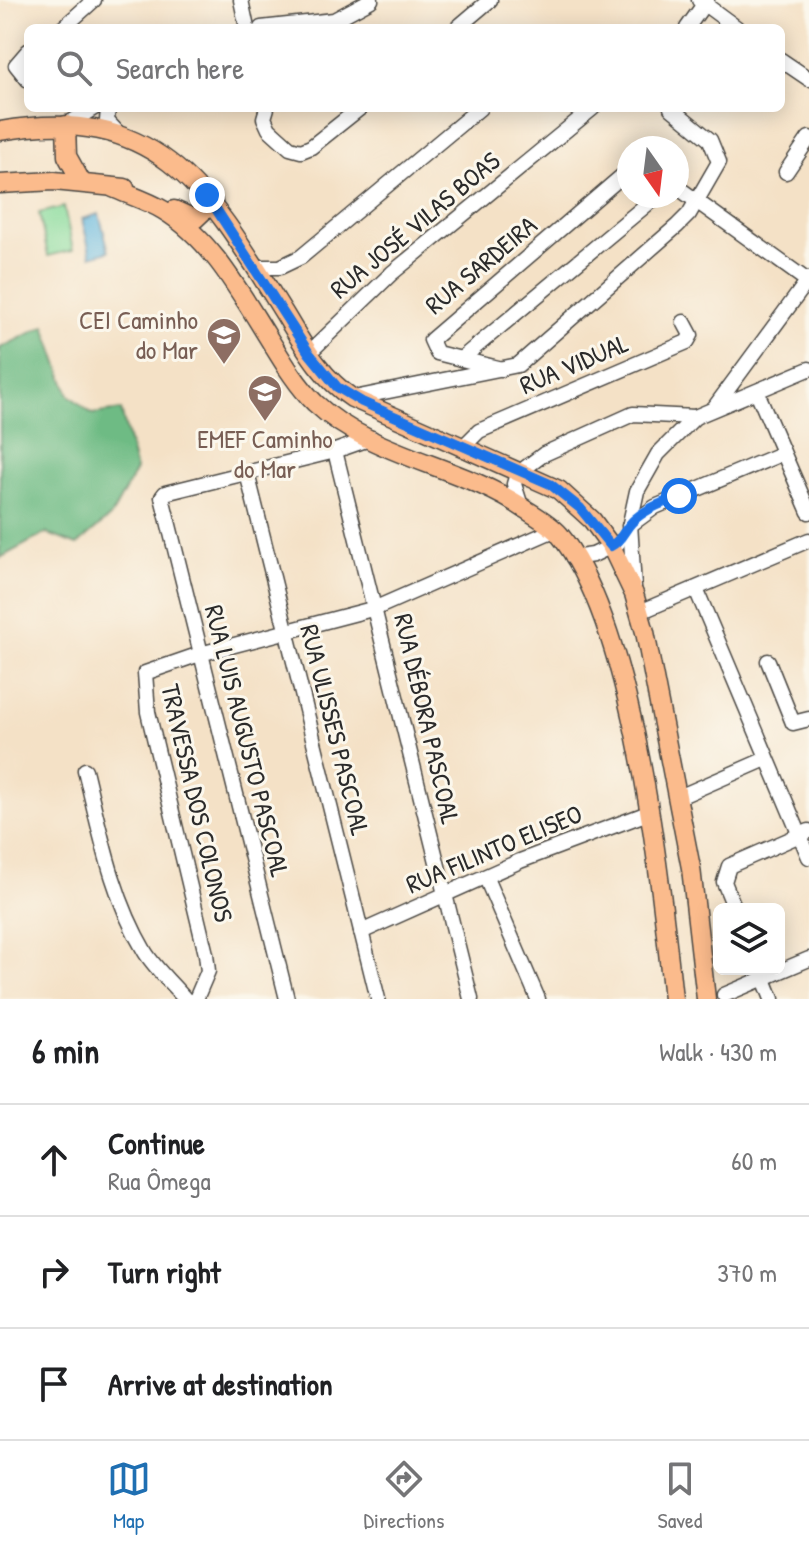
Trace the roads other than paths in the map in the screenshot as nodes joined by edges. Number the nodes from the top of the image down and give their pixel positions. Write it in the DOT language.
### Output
graph roads {
  1 [pos="94,0"];
  2 [pos="241,0"];
  3 [pos="371,0"];
  4 [pos="490,0"];
  5 [pos="703,1"];
  6 [pos="67,24"];
  7 [pos="246,24"];
  8 [pos="331,24"];
  9 [pos="462,24"];
  10 [pos="689,24"];
  11 [pos="732,24"];
  12 [pos="24,56"];
  13 [pos="785,63"];
  14 [pos="24,75"];
  15 [pos="809,79"];
  16 [pos="82,112"];
  17 [pos="108,112"];
  18 [pos="266,112"];
  19 [pos="355,112"];
  20 [pos="475,112"];
  21 [pos="588,112"];
  22 [pos="676,112"];
  23 [pos="66,125"];
  24 [pos="0,131"];
  25 [pos="123,138"];
  26 [pos="809,138"];
  27 [pos="786,172"];
  28 [pos="617,180"];
  29 [pos="82,183"];
  30 [pos="0,184"];
  31 [pos="113,188"];
  32 [pos="689,196"];
  33 [pos="213,202"];
  34 [pos="696,202"];
  35 [pos="643,208"];
  36 [pos="256,267"];
  37 [pos="808,280"];
  38 [pos="684,322"];
  39 [pos="309,353"];
  40 [pos="461,359"];
  41 [pos="809,369"];
  42 [pos="506,370"];
  43 [pos="757,392"];
  44 [pos="352,398"];
  45 [pos="714,408"];
  46 [pos="695,417"];
  47 [pos="351,436"];
  48 [pos="463,447"];
  49 [pos="335,451"];
  50 [pos="783,453"];
  51 [pos="520,470"];
  52 [pos="247,473"];
  53 [pos="521,506"];
  54 [pos="809,512"];
  55 [pos="630,523"];
  56 [pos="554,530"];
  57 [pos="809,540"];
  58 [pos="611,546"];
  59 [pos="573,558"];
  60 [pos="696,589"];
  61 [pos="637,603"];
  62 [pos="376,608"];
  63 [pos="286,631"];
  64 [pos="200,654"];
  65 [pos="768,661"];
  66 [pos="809,719"];
  67 [pos="766,759"];
  68 [pos="85,770"];
  69 [pos="679,797"];
  70 [pos="648,813"];
  71 [pos="804,833"];
  72 [pos="809,857"];
  73 [pos="486,878"];
  74 [pos="444,896"];
  75 [pos="733,903"];
  76 [pos="361,932"];
  77 [pos="809,959"];
  78 [pos="785,967"];
  79 [pos="760,975"];
  80 [pos="762,975"];
  81 [pos="715,997"];
  82 [pos="185,999"];
  83 [pos="196,999"];
  84 [pos="287,999"];
  85 [pos="378,999"];
  86 [pos="471,999"];
  87 [pos="538,999"];
  88 [pos="673,999"];
  89 [pos="772,999"];
  1 -- 6 [label="street"];
  2 -- 7 [label="street"];
  3 -- 8 [label="street"];
  4 -- 9 [label="street"];
  5 -- 10 [label="street"];
  5 -- 11 [label="street"];
  12 -- 14 [label="street"];
  13 -- 15 [label="street"];
  16 -- 23 [label="street"];
  17 -- 25 [label="street"];
  18 -- 19 [label="street"];
  20 -- 36 [label="street"];
  21 -- 39 [label="street, RUA JOSÉ VILAS BOAS"];
  22 -- 34 [label="street"];
  23 -- 24 [label="main road"];
  23 -- 25 [label="main road"];
  23 -- 29 [label="main road"];
  25 -- 33 [label="main road"];
  26 -- 27 [label="street"];
  28 -- 40 [label="street, RUA SARDEIRA"];
  29 -- 30 [label="main road"];
  29 -- 31 [label="main road"];
  31 -- 33 [label="main road"];
  31 -- 47 [label="main road"];
  32 -- 34 [label="street"];
  33 -- 36 [label="main road"];
  34 -- 37 [label="street"];
  34 -- 42 [label="street"];
  35 -- 40 [label="street"];
  36 -- 39 [label="main road"];
  37 -- 45 [label="street"];
  38 -- 48 [label="street, RUA VIDUAL"];
  39 -- 44 [label="main road"];
  40 -- 42 [label="street, RUA SARDEIRA"];
  41 -- 43 [label="street"];
  42 -- 44 [label="street"];
  43 -- 45 [label="street"];
  43 -- 50 [label="street"];
  44 -- 48 [label="main road"];
  45 -- 46 [label="street"];
  46 -- 51 [label="street"];
  46 -- 55 [label="street"];
  47 -- 49 [label="street"];
  47 -- 53 [label="main road"];
  48 -- 51 [label="main road"];
  49 -- 52 [label="street"];
  49 -- 62 [label="street, RUA DÉBORA PASCOAL"];
  50 -- 54 [label="street"];
  50 -- 55 [label="street"];
  51 -- 53 [label="street"];
  51 -- 58 [label="main road"];
  52 -- 63 [label="street, RUA ULISSES PASCOAL"];
  52 -- 64 [label="street, RUA LUIS AUGUSTO PASCOAL"];
  53 -- 56 [label="main road"];
  55 -- 58 [label="street"];
  55 -- 61 [label="street"];
  56 -- 59 [label="main road"];
  56 -- 62 [label="street"];
  57 -- 60 [label="street"];
  58 -- 59 [label="street"];
  58 -- 61 [label="main road"];
  59 -- 70 [label="main road"];
  60 -- 61 [label="street"];
  60 -- 67 [label="street"];
  61 -- 69 [label="main road"];
  62 -- 63 [label="street"];
  62 -- 74 [label="street, RUA DÉBORA PASCOAL"];
  63 -- 64 [label="street"];
  63 -- 76 [label="street, RUA ULISSES PASCOAL"];
  64 -- 83 [label="street, TRAVESSA DOS COLONOS"];
  64 -- 84 [label="street, RUA LUIS AUGUSTO PASCOAL"];
  65 -- 66 [label="street"];
  67 -- 69 [label="street"];
  67 -- 71 [label="street"];
  68 -- 82 [label="street"];
  69 -- 81 [label="main road"];
  70 -- 73 [label="street, RUA FILINTO ELISEO"];
  70 -- 88 [label="main road"];
  71 -- 72 [label="street"];
  71 -- 75 [label="street"];
  73 -- 74 [label="street, RUA FILINTO ELISEO"];
  73 -- 87 [label="street"];
  74 -- 76 [label="street, RUA FILINTO ELISEO"];
  74 -- 86 [label="street, RUA DÉBORA PASCOAL"];
  76 -- 85 [label="street, RUA ULISSES PASCOAL"];
  77 -- 78 [label="street"];
  79 -- 81 [label="street"];
  80 -- 89 [label="street"];
}
